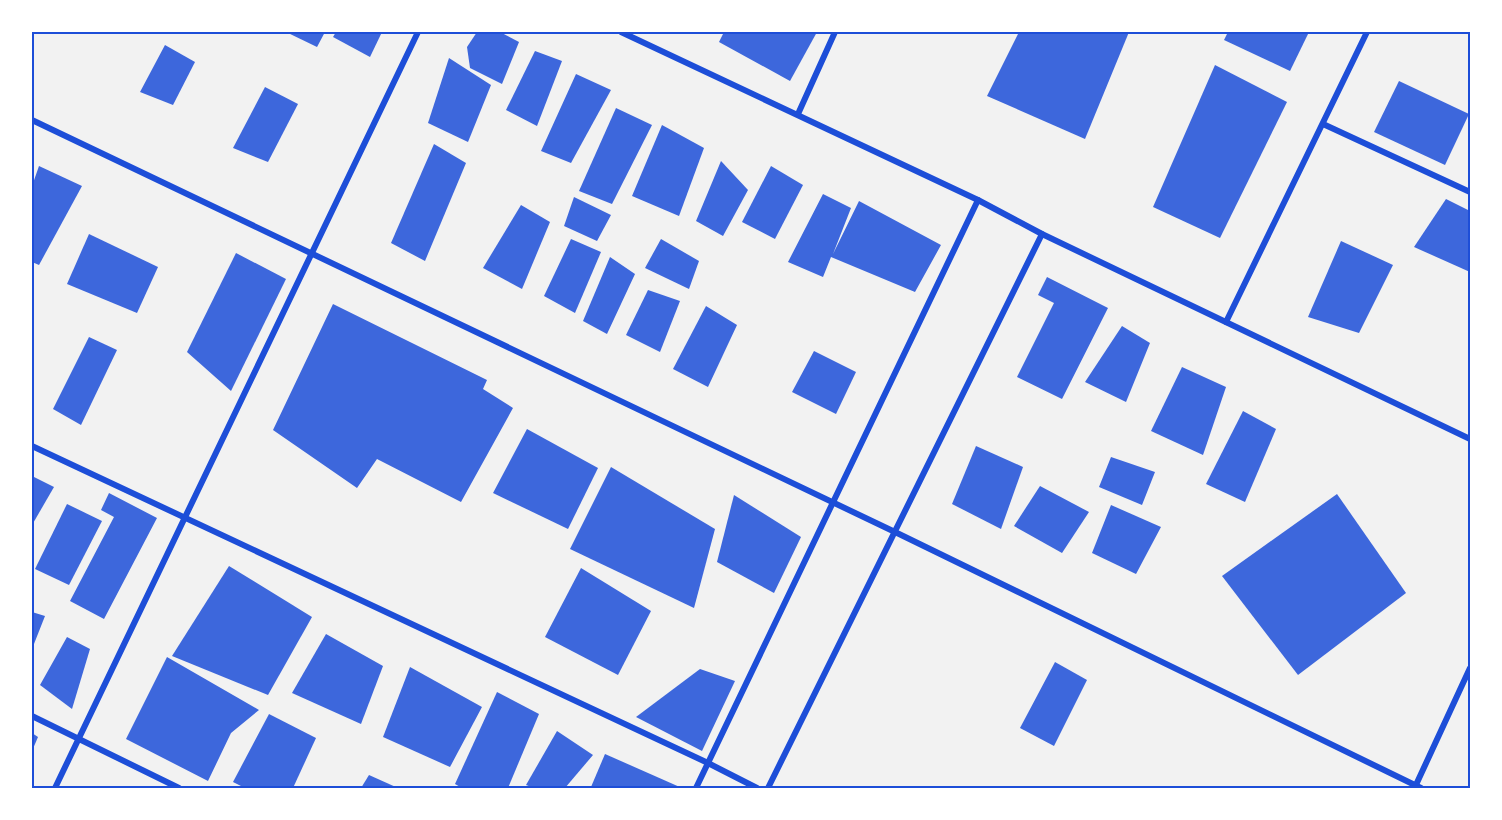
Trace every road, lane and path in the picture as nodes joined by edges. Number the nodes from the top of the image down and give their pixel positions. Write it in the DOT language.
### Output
graph roads {
  1 [pos="418,32"];
  2 [pos="621,32"];
  3 [pos="835,32"];
  4 [pos="1367,32"];
  5 [pos="798,114"];
  6 [pos="32,120"];
  7 [pos="1323,124"];
  8 [pos="1470,192"];
  9 [pos="978,200"];
  10 [pos="1041,234"];
  11 [pos="312,253"];
  12 [pos="1226,322"];
  13 [pos="1470,439"];
  14 [pos="32,446"];
  15 [pos="833,502"];
  16 [pos="183,518"];
  17 [pos="895,532"];
  18 [pos="1470,668"];
  19 [pos="32,716"];
  20 [pos="79,738"];
  21 [pos="708,763"];
  22 [pos="1417,788"];
  23 [pos="55,789"];
  24 [pos="179,789"];
  25 [pos="696,789"];
  26 [pos="757,789"];
  27 [pos="768,789"];
  1 -- 11 [label="street"];
  2 -- 5 [label="street"];
  3 -- 5 [label="street"];
  4 -- 7 [label="street"];
  5 -- 9 [label="street"];
  6 -- 11 [label="street"];
  7 -- 8 [label="street"];
  7 -- 12 [label="street"];
  9 -- 10 [label="street"];
  9 -- 15 [label="street"];
  10 -- 12 [label="street"];
  10 -- 17 [label="street"];
  11 -- 15 [label="street"];
  11 -- 16 [label="street"];
  12 -- 13 [label="street"];
  14 -- 16 [label="street"];
  15 -- 17 [label="street"];
  15 -- 21 [label="street"];
  16 -- 20 [label="street"];
  16 -- 21 [label="street"];
  17 -- 22 [label="street"];
  17 -- 27 [label="street"];
  18 -- 22 [label="street"];
  19 -- 20 [label="street"];
  20 -- 23 [label="street"];
  20 -- 24 [label="street"];
  21 -- 25 [label="street"];
  21 -- 26 [label="street"];
}
